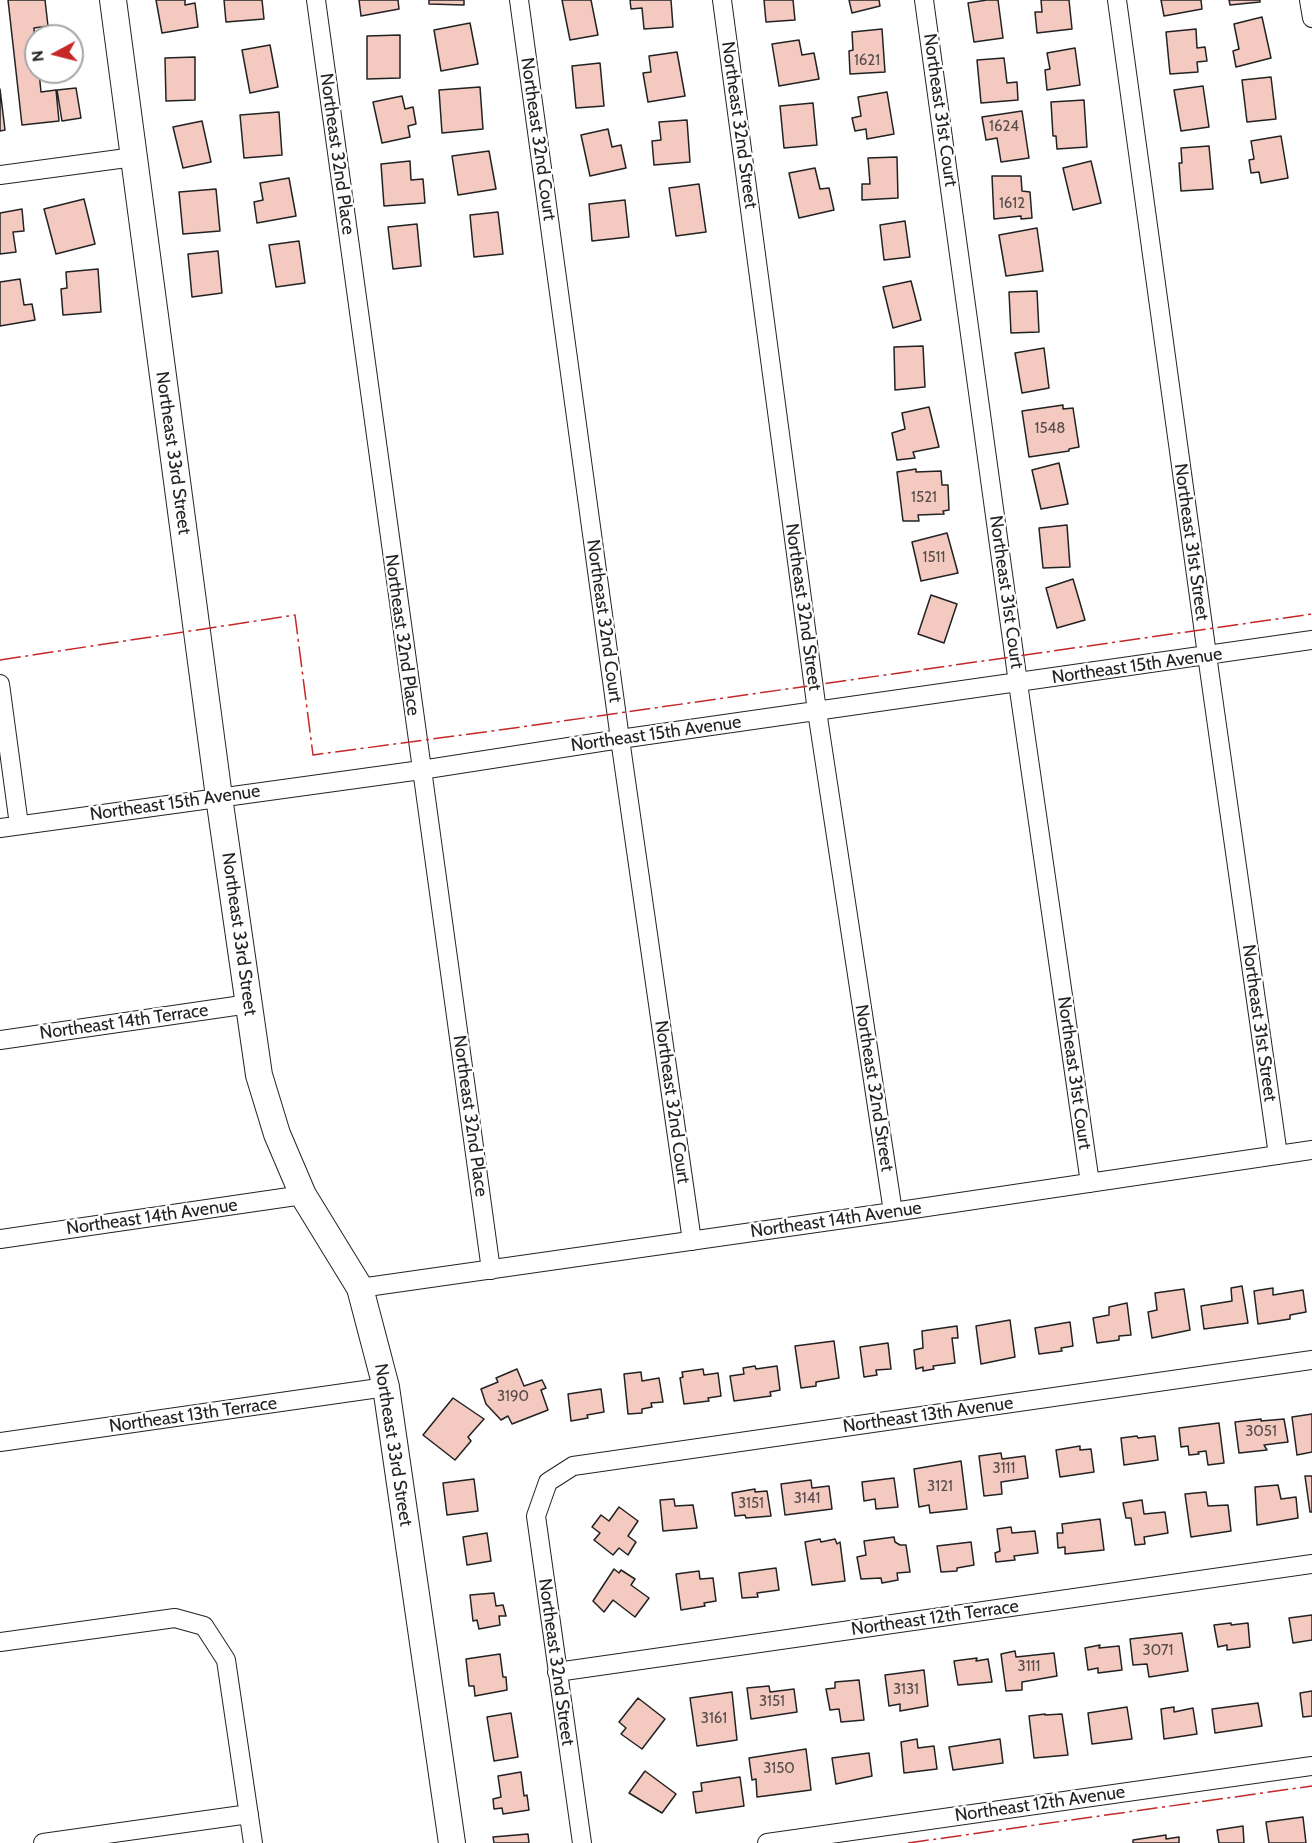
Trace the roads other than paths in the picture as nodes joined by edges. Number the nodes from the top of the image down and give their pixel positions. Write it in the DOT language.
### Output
graph roads {
  1 [pos="113,0"];
  2 [pos="316,0"];
  3 [pos="519,0"];
  4 [pos="722,0"];
  5 [pos="924,0"];
  6 [pos="1117,0"];
  7 [pos="1310,0"];
  8 [pos="1312,18"];
  9 [pos="134,157"];
  10 [pos="0,175"];
  11 [pos="1312,640"];
  12 [pos="1207,655"];
  13 [pos="0,684"];
  14 [pos="1018,684"];
  15 [pos="818,711"];
  16 [pos="620,739"];
  17 [pos="421,770"];
  18 [pos="219,797"];
  19 [pos="19,825"];
  20 [pos="0,828"];
  21 [pos="249,1004"];
  22 [pos="0,1040"];
  23 [pos="1312,1150"];
  24 [pos="1278,1155"];
  25 [pos="1090,1183"];
  26 [pos="303,1196"];
  27 [pos="893,1212"];
  28 [pos="0,1239"];
  29 [pos="692,1241"];
  30 [pos="491,1270"];
  31 [pos="360,1288"];
  32 [pos="1312,1360"];
  33 [pos="386,1387"];
  34 [pos="0,1442"];
  35 [pos="548,1482"];
  36 [pos="1312,1564"];
  37 [pos="0,1642"];
  38 [pos="557,1672"];
  39 [pos="1312,1766"];
  40 [pos="249,1814"];
  41 [pos="43,1843"];
  42 [pos="253,1843"];
  43 [pos="452,1843"];
  44 [pos="582,1843"];
  45 [pos="767,1843"];
  1 -- 9 [label="street, Northeast 33rd Street"];
  2 -- 17 [label="street, Northeast 32nd Place"];
  3 -- 16 [label="street, Northeast 32nd Court"];
  4 -- 15 [label="street, Northeast 32nd Street"];
  5 -- 14 [label="street, Northeast 31st Court"];
  6 -- 12 [label="street, Northeast 31st Street"];
  7 -- 8 [label="street"];
  9 -- 10 [label="street"];
  9 -- 18 [label="street, Northeast 33rd Street"];
  11 -- 12 [label="street, Northeast 15th Avenue"];
  12 -- 14 [label="street, Northeast 15th Avenue"];
  12 -- 24 [label="street, Northeast 31st Street"];
  13 -- 19 [label="street"];
  14 -- 15 [label="street, Northeast 15th Avenue"];
  14 -- 25 [label="street, Northeast 31st Court"];
  15 -- 16 [label="street, Northeast 15th Avenue"];
  15 -- 27 [label="street, Northeast 32nd Street"];
  16 -- 17 [label="street, Northeast 15th Avenue"];
  16 -- 29 [label="street, Northeast 32nd Court"];
  17 -- 18 [label="street, Northeast 15th Avenue"];
  17 -- 30 [label="street, Northeast 32nd Place"];
  18 -- 19 [label="street, Northeast 15th Avenue"];
  18 -- 21 [label="street, Northeast 33rd Street"];
  19 -- 20 [label="street, Northeast 15th Avenue"];
  21 -- 22 [label="street, Northeast 14th Terrace"];
  21 -- 26 [label="street, Northeast 33rd Street"];
  23 -- 24 [label="street, Northeast 14th Avenue"];
  24 -- 25 [label="street, Northeast 14th Avenue"];
  25 -- 27 [label="street, Northeast 14th Avenue"];
  26 -- 28 [label="street, Northeast 14th Avenue"];
  26 -- 31 [label="street, Northeast 33rd Street"];
  27 -- 29 [label="street, Northeast 14th Avenue"];
  29 -- 30 [label="street, Northeast 14th Avenue"];
  30 -- 31 [label="street, Northeast 14th Avenue"];
  31 -- 33 [label="street, Northeast 33rd Street"];
  32 -- 35 [label="street, Northeast 13th Avenue"];
  33 -- 34 [label="street, Northeast 13th Terrace"];
  33 -- 43 [label="street, Northeast 33rd Street"];
  35 -- 38 [label="street, Northeast 32nd Street"];
  36 -- 38 [label="street, Northeast 12th Terrace"];
  37 -- 40 [label="street"];
  38 -- 44 [label="street, Northeast 32nd Street"];
  39 -- 45 [label="street, Northeast 12th Avenue"];
  40 -- 41 [label="street"];
  40 -- 42 [label="street"];
}
